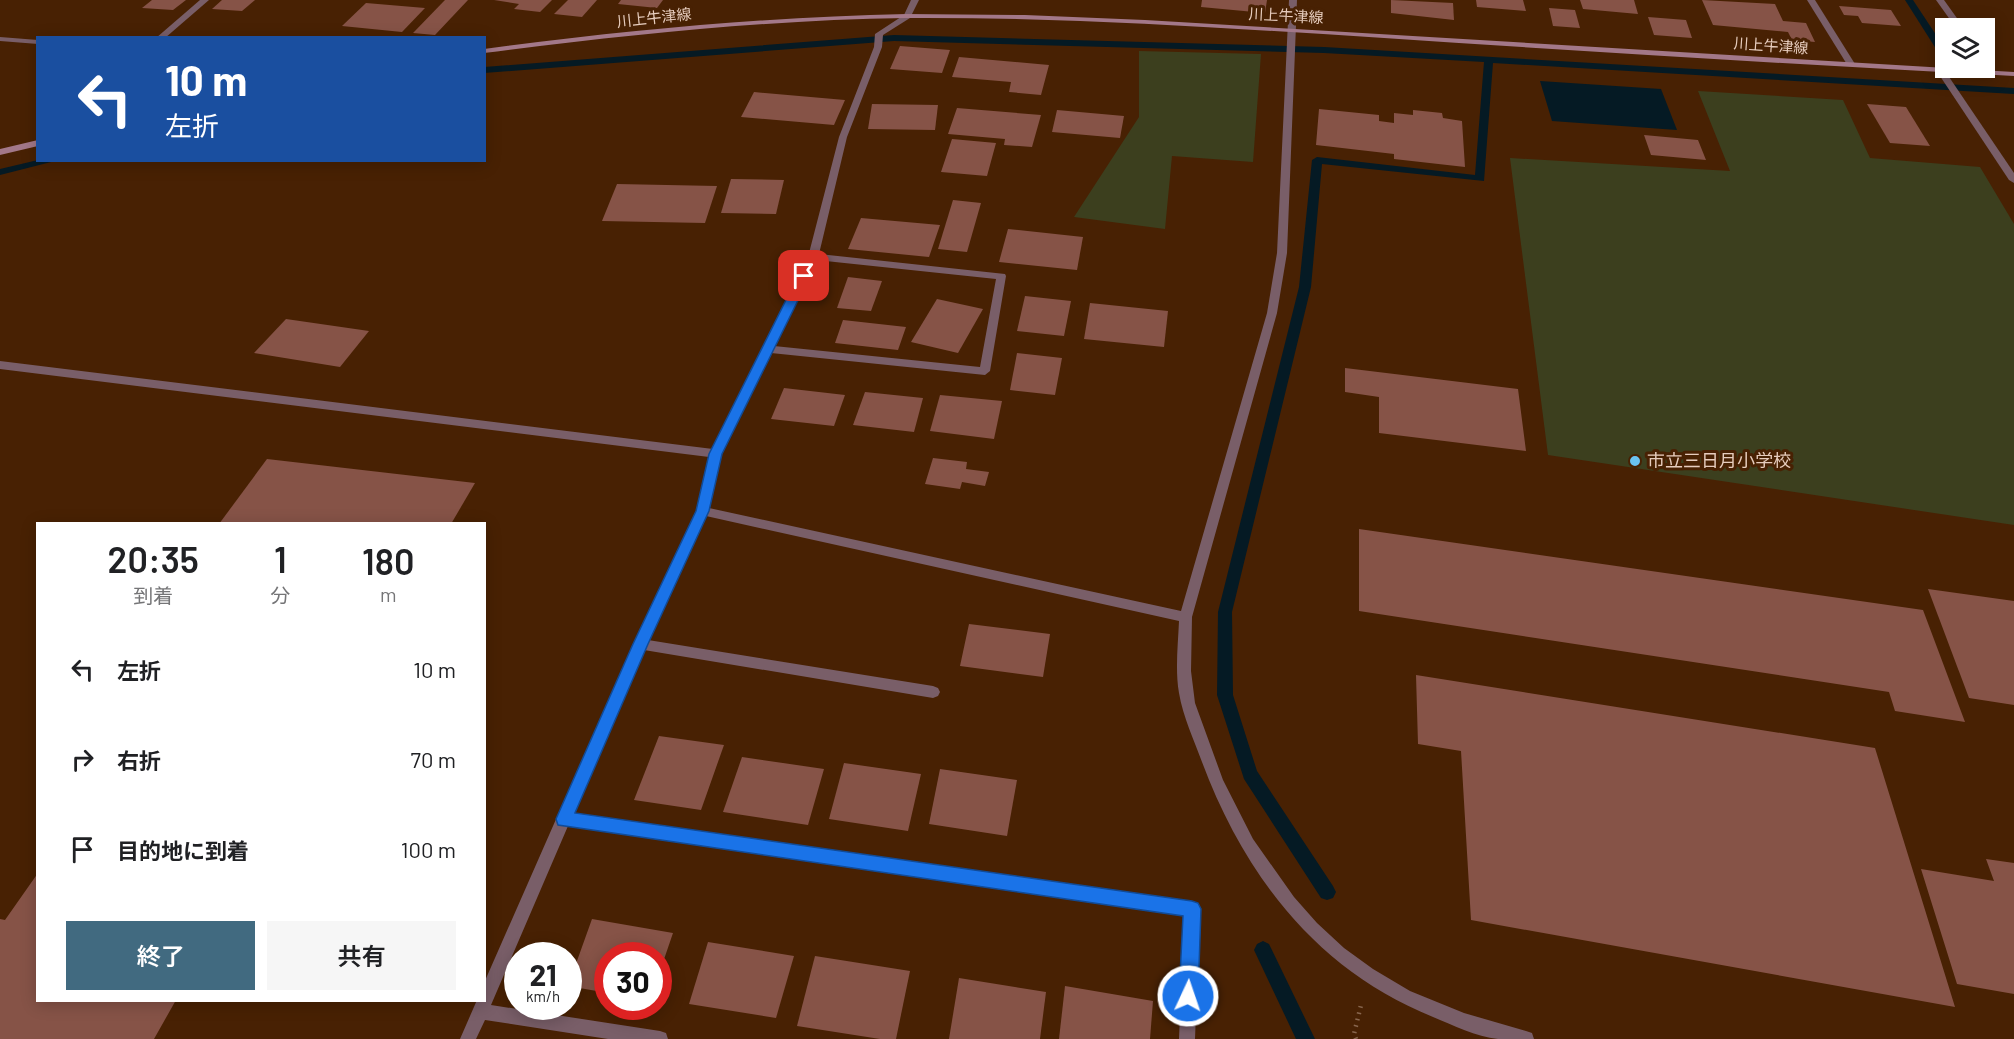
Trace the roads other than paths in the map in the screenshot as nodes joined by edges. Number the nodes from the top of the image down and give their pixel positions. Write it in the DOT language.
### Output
graph roads {
  1 [pos="205,0"];
  2 [pos="915,0"];
  3 [pos="1293,0"];
  4 [pos="1811,0"];
  5 [pos="1940,0"];
  6 [pos="907,16"];
  7 [pos="1953,18"];
  8 [pos="1291,30"];
  9 [pos="162,36"];
  10 [pos="0,39"];
  11 [pos="36,42"];
  12 [pos="486,51"];
  13 [pos="1851,64"];
  14 [pos="1935,70"];
  15 [pos="1995,73"];
  16 [pos="2014,74"];
  17 [pos="1945,78"];
  18 [pos="36,143"];
  19 [pos="0,152"];
  20 [pos="2014,180"];
  21 [pos="813,257"];
  22 [pos="768,349"];
  23 [pos="0,365"];
  24 [pos="716,454"];
  25 [pos="702,511"];
  26 [pos="1186,617"];
  27 [pos="640,644"];
  28 [pos="933,692"];
  29 [pos="564,819"];
  30 [pos="486,999"];
  31 [pos="485,1002"];
  32 [pos="481,1011"];
  33 [pos="468,1039"];
  34 [pos="660,1039"];
  35 [pos="1187,1039"];
  36 [pos="1526,1039"];
  1 -- 9 [label="street"];
  2 -- 6 [label="street"];
  3 -- 8 [label="street"];
  4 -- 13 [label="street"];
  5 -- 7 [label="street"];
  6 -- 8 [label="main road, 川上牛津線"];
  6 -- 12 [label="main road, 川上牛津線"];
  6 -- 21 [label="street"];
  8 -- 13 [label="main road, 川上牛津線"];
  8 -- 26 [label="street"];
  10 -- 11 [label="street"];
  13 -- 14 [label="main road, 川上牛津線"];
  15 -- 16 [label="main road, 川上牛津線"];
  17 -- 20 [label="street"];
  18 -- 19 [label="main road"];
  21 -- 22 [label="street"];
  21 -- 22 [label="street"];
  22 -- 24 [label="street"];
  23 -- 24 [label="street"];
  24 -- 25 [label="street"];
  25 -- 26 [label="street"];
  25 -- 27 [label="street"];
  26 -- 36 [label="street"];
  27 -- 28 [label="street"];
  27 -- 29 [label="street"];
  29 -- 30 [label="street"];
  29 -- 35 [label="street"];
  31 -- 32 [label="street"];
  32 -- 33 [label="street"];
  32 -- 34 [label="street"];
}
